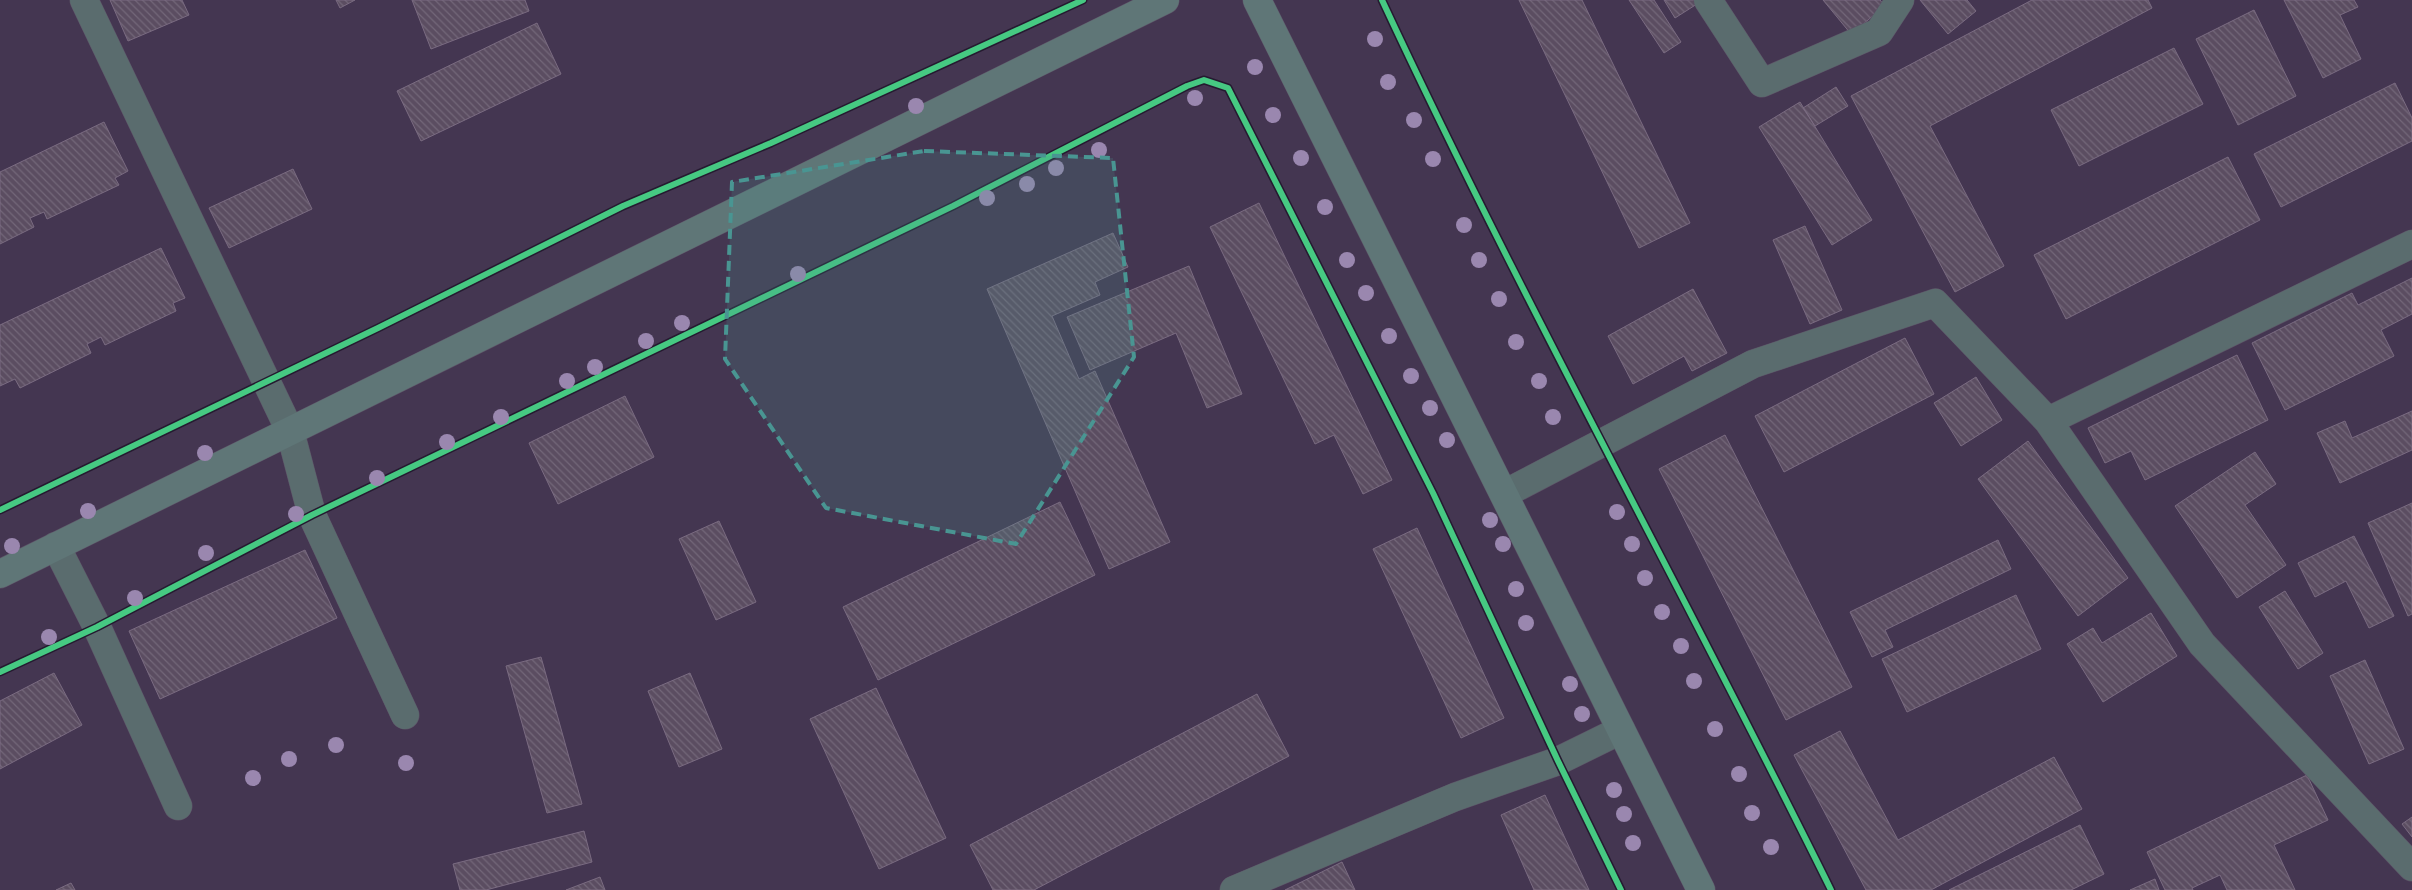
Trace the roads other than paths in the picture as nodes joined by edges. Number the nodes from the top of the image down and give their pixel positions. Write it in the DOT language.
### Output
graph roads {
  1 [pos="84,0"];
  2 [pos="1165,0"];
  3 [pos="1257,0"];
  4 [pos="1708,0"];
  5 [pos="1900,0"];
  6 [pos="2412,244"];
  7 [pos="2048,421"];
  8 [pos="290,431"];
  9 [pos="1504,494"];
  10 [pos="56,546"];
  11 [pos="0,574"];
  12 [pos="405,716"];
  13 [pos="1621,730"];
  14 [pos="178,806"];
  15 [pos="2412,867"];
  16 [pos="1234,890"];
  17 [pos="1701,890"];
  1 -- 8 [label="street"];
  2 -- 8 [label="street"];
  3 -- 9 [label="street"];
  4 -- 5 [label="street"];
  6 -- 7 [label="street"];
  7 -- 9 [label="street"];
  7 -- 15 [label="street"];
  8 -- 10 [label="street"];
  8 -- 12 [label="street"];
  9 -- 13 [label="street"];
  10 -- 11 [label="street"];
  10 -- 14 [label="street"];
  13 -- 16 [label="street"];
  13 -- 17 [label="street"];
}
